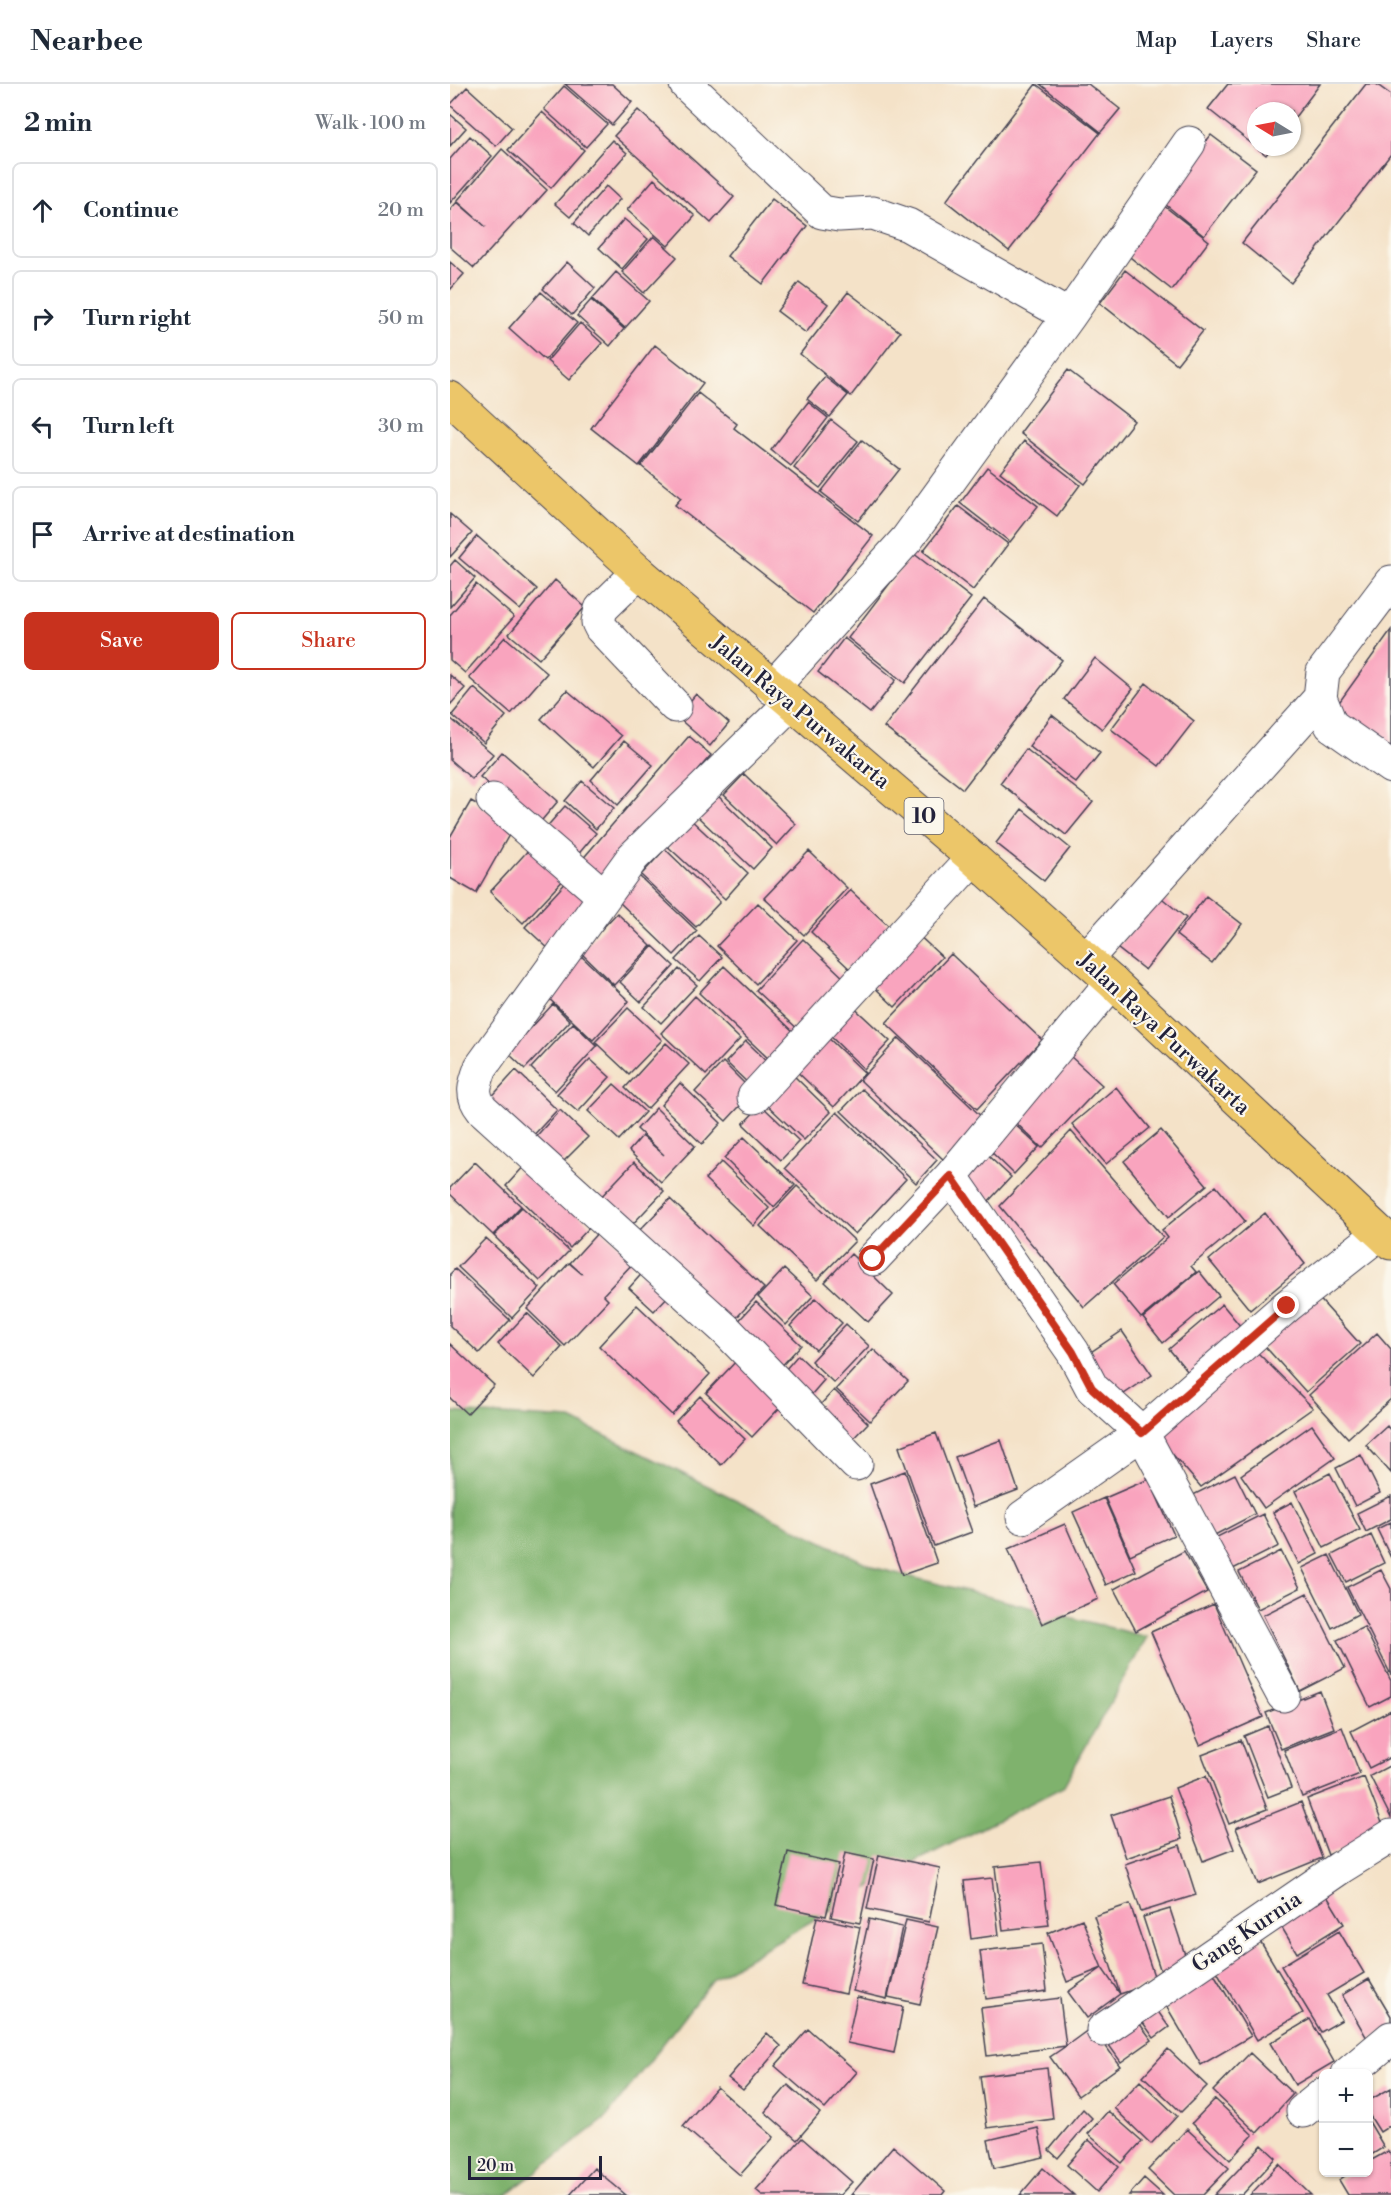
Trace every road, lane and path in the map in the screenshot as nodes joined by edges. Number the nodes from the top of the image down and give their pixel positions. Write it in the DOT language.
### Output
graph roads {
  1 [pos="686,84"];
  2 [pos="1189,143"];
  3 [pos="1069,316"];
  4 [pos="450,398"];
  5 [pos="639,572"];
  6 [pos="1391,582"];
  7 [pos="782,695"];
  8 [pos="1320,698"];
  9 [pos="675,706"];
  10 [pos="1391,767"];
  11 [pos="493,800"];
  12 [pos="973,858"];
  13 [pos="604,896"];
  14 [pos="1086,959"];
  15 [pos="1112,982"];
  16 [pos="754,1097"];
  17 [pos="951,1176"];
  18 [pos="1386,1238"];
  19 [pos="873,1259"];
  20 [pos="1142,1433"];
  21 [pos="856,1464"];
  22 [pos="1023,1517"];
  23 [pos="1283,1695"];
  24 [pos="1391,1836"];
  25 [pos="1103,2030"];
  26 [pos="1391,2038"];
  27 [pos="1353,2069"];
  1 -- 3 [label="street"];
  2 -- 3 [label="street"];
  3 -- 7 [label="street"];
  4 -- 5 [label="highway, Jalan Raya Purwakarta / 10"];
  5 -- 7 [label="highway, Jalan Raya Purwakarta / 10"];
  5 -- 9 [label="street"];
  6 -- 8 [label="street"];
  7 -- 12 [label="highway, Jalan Raya Purwakarta / 10"];
  7 -- 13 [label="street"];
  8 -- 10 [label="street"];
  8 -- 14 [label="street"];
  11 -- 13 [label="street"];
  12 -- 14 [label="highway, Jalan Raya Purwakarta / 10"];
  12 -- 16 [label="street"];
  13 -- 21 [label="street"];
  14 -- 15 [label="highway, Jalan Raya Purwakarta / 10"];
  15 -- 17 [label="street"];
  15 -- 18 [label="highway, Jalan Raya Purwakarta / 10"];
  17 -- 19 [label="street"];
  17 -- 20 [label="street"];
  18 -- 20 [label="street"];
  20 -- 22 [label="street"];
  20 -- 23 [label="street"];
  24 -- 25 [label="street, Gang Kurnia"];
  26 -- 27 [label="street"];
}
